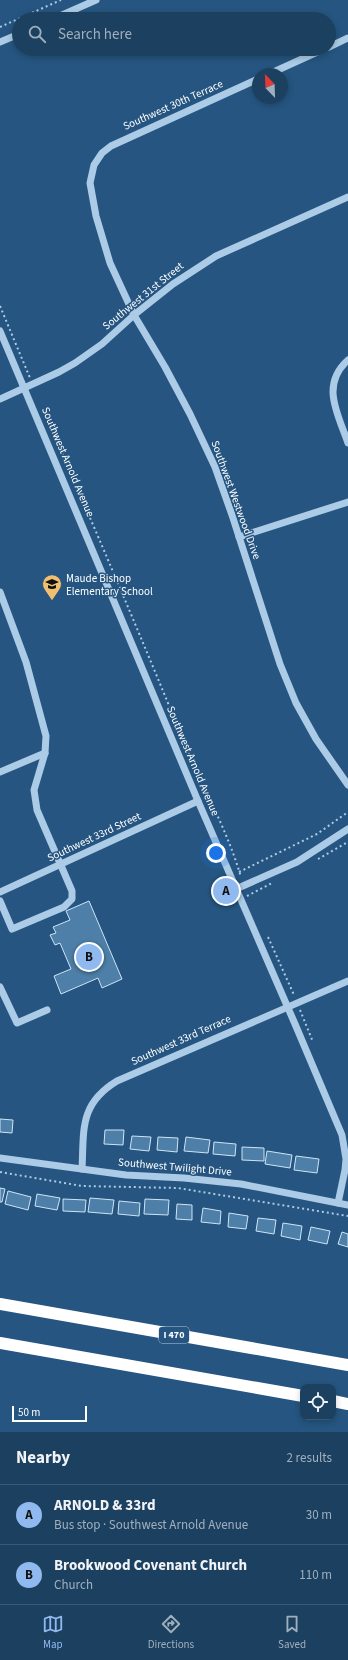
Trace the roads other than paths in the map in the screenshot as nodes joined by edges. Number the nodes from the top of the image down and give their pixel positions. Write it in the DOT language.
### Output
graph roads {
  1 [pos="96,0"];
  2 [pos="68,12"];
  3 [pos="12,37"];
  4 [pos="348,38"];
  5 [pos="0,42"];
  6 [pos="336,44"];
  7 [pos="309,56"];
  8 [pos="282,68"];
  9 [pos="252,82"];
  10 [pos="100,155"];
  11 [pos="348,197"];
  12 [pos="134,315"];
  13 [pos="0,331"];
  14 [pos="348,360"];
  15 [pos="25,389"];
  16 [pos="0,399"];
  17 [pos="348,443"];
  18 [pos="348,502"];
  19 [pos="239,537"];
  20 [pos="1,595"];
  21 [pos="45,753"];
  22 [pos="0,772"];
  23 [pos="348,785"];
  24 [pos="198,802"];
  25 [pos="348,829"];
  26 [pos="60,865"];
  27 [pos="236,889"];
  28 [pos="0,892"];
  29 [pos="0,900"];
  30 [pos="348,981"];
  31 [pos="0,987"];
  32 [pos="288,1006"];
  33 [pos="47,1010"];
  34 [pos="0,1158"];
  35 [pos="82,1169"];
  36 [pos="338,1203"];
  37 [pos="348,1205"];
  38 [pos="0,1304"];
  39 [pos="0,1343"];
  40 [pos="348,1365"];
  41 [pos="300,1395"];
  42 [pos="336,1402"];
  43 [pos="348,1404"];
  1 -- 2 [label="street"];
  3 -- 5 [label="street"];
  4 -- 6 [label="street"];
  7 -- 8 [label="street"];
  9 -- 10 [label="street, Southwest 30th Terrace"];
  10 -- 12 [label="street, Southwest Westwood Drive"];
  11 -- 12 [label="street, Southwest 31st Street"];
  12 -- 15 [label="street, Southwest 31st Street"];
  12 -- 19 [label="street, Southwest Westwood Drive"];
  13 -- 15 [label="street, Southwest Arnold Avenue"];
  14 -- 17 [label="street"];
  15 -- 16 [label="street, Southwest 31st Street"];
  15 -- 24 [label="street, Southwest Arnold Avenue"];
  18 -- 19 [label="street"];
  19 -- 23 [label="street, Southwest Westwood Drive"];
  20 -- 21 [label="street"];
  21 -- 22 [label="street"];
  21 -- 26 [label="street"];
  24 -- 26 [label="street, Southwest 33rd Street"];
  24 -- 27 [label="street, Southwest Arnold Avenue"];
  25 -- 27 [label="street"];
  26 -- 28 [label="street, Southwest 33rd Street"];
  26 -- 29 [label="street"];
  27 -- 32 [label="street, Southwest Arnold Avenue"];
  30 -- 32 [label="street, Southwest 33rd Terrace"];
  31 -- 33 [label="street"];
  32 -- 35 [label="street, Southwest 33rd Terrace"];
  32 -- 36 [label="street, Southwest Arnold Avenue"];
  34 -- 35 [label="street, Southwest Twilight Drive"];
  35 -- 36 [label="street, Southwest Twilight Drive"];
  36 -- 37 [label="street, Southwest Twilight Drive"];
  38 -- 40 [label="highway, I 470"];
  39 -- 41 [label="highway"];
  42 -- 43 [label="highway"];
}
